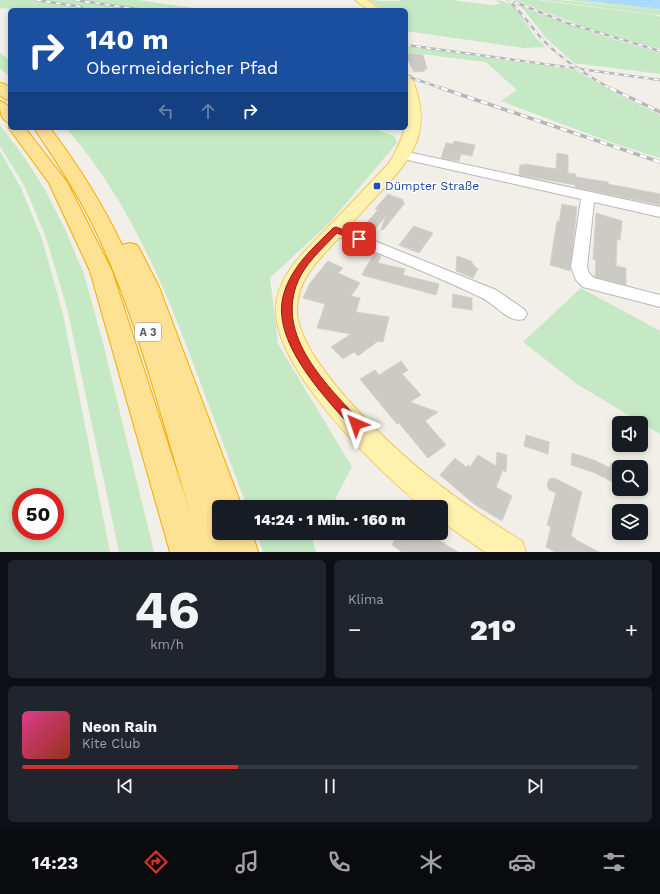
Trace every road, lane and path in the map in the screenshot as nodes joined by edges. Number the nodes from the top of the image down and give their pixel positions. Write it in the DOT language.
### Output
graph roads {
  1 [pos="360,0"];
  2 [pos="373,8"];
  3 [pos="0,77"];
  4 [pos="8,84"];
  5 [pos="408,84"];
  6 [pos="0,87"];
  7 [pos="8,94"];
  8 [pos="0,106"];
  9 [pos="8,116"];
  10 [pos="19,130"];
  11 [pos="44,130"];
  12 [pos="56,130"];
  13 [pos="402,155"];
  14 [pos="588,196"];
  15 [pos="653,211"];
  16 [pos="660,222"];
  17 [pos="336,230"];
  18 [pos="660,301"];
  19 [pos="518,314"];
  20 [pos="224,500"];
  21 [pos="238,540"];
  22 [pos="186,552"];
  23 [pos="218,552"];
  24 [pos="242,552"];
  25 [pos="511,552"];
  1 -- 2 [label="main road"];
  3 -- 4 [label="highway"];
  5 -- 13 [label="main road"];
  6 -- 7 [label="highway"];
  8 -- 9 [label="highway"];
  10 -- 22 [label="highway, A 3"];
  11 -- 23 [label="highway, A 3"];
  12 -- 20 [label="highway, A 3"];
  13 -- 14 [label="street"];
  13 -- 17 [label="main road"];
  14 -- 15 [label="street"];
  14 -- 18 [label="street"];
  15 -- 16 [label="street"];
  17 -- 19 [label="street"];
  17 -- 25 [label="main road"];
  21 -- 24 [label="highway"];
}
